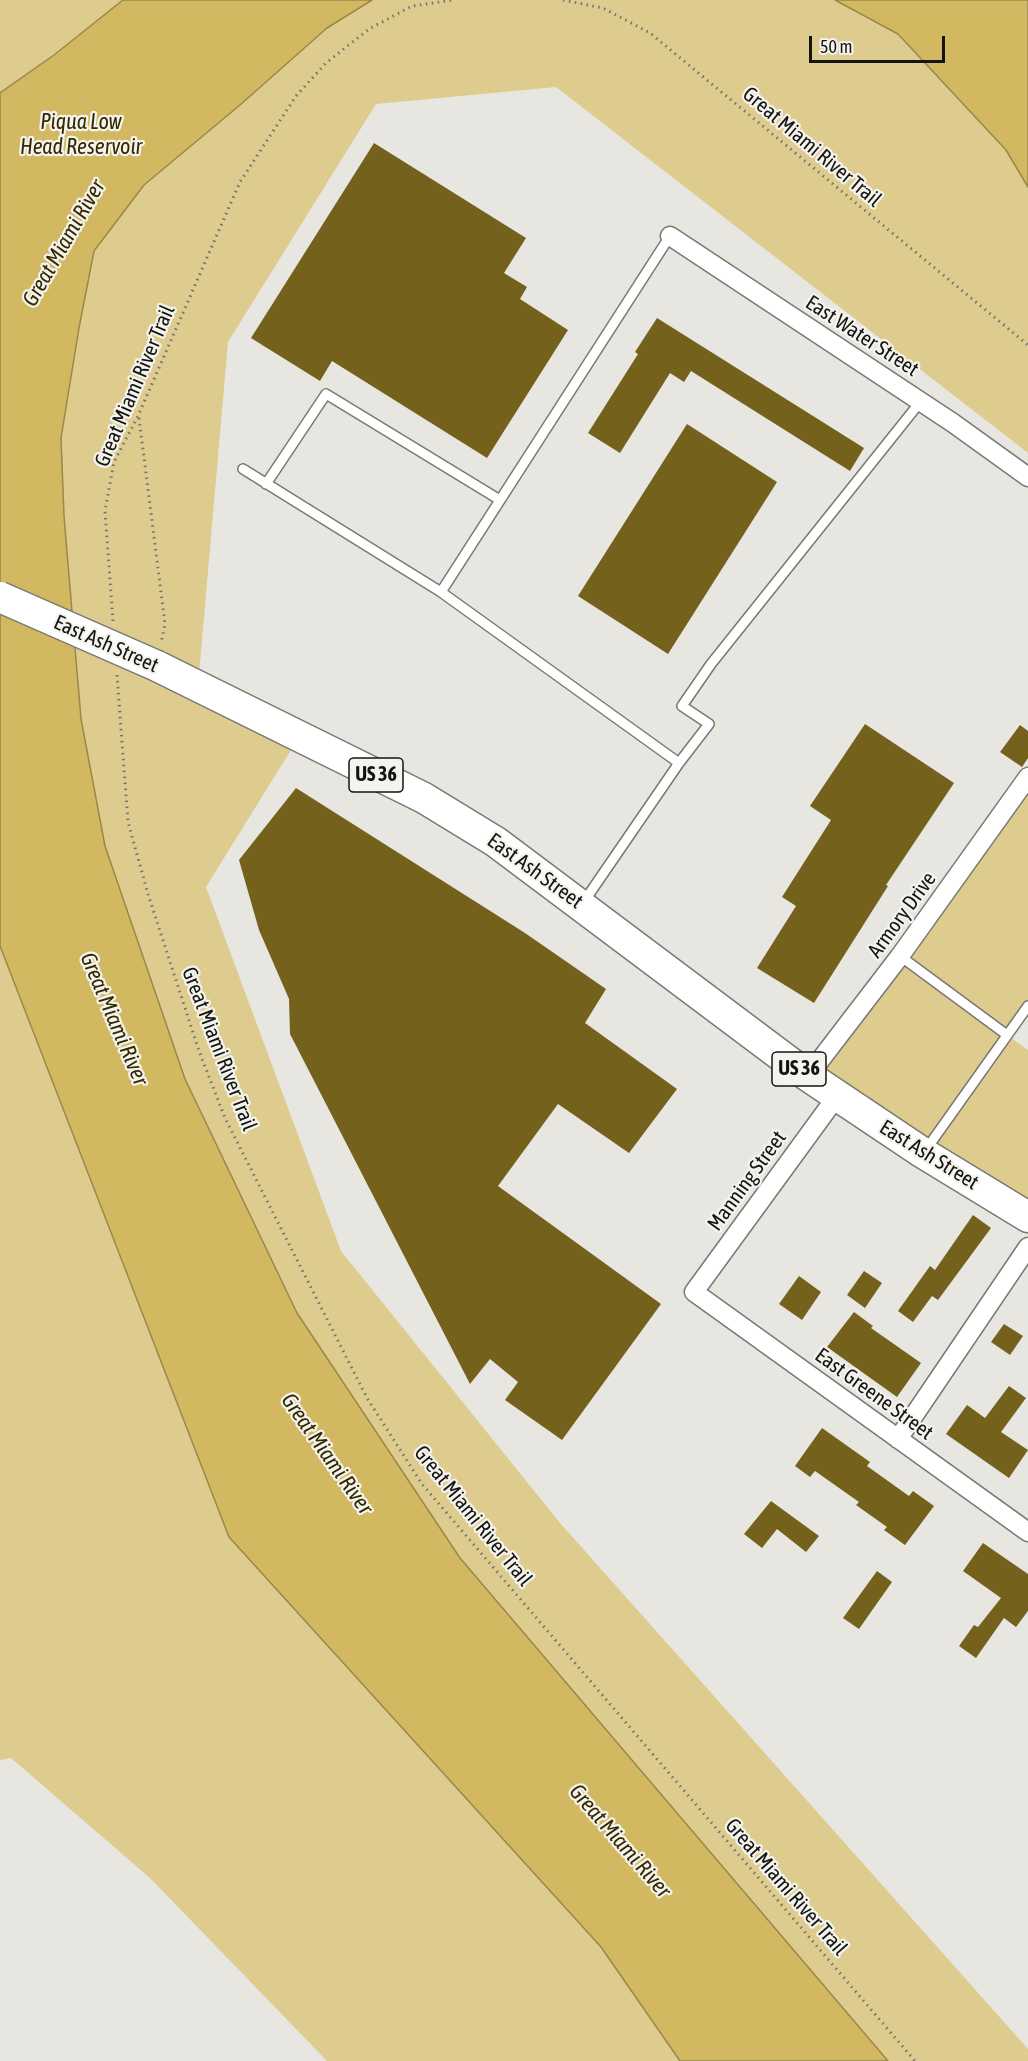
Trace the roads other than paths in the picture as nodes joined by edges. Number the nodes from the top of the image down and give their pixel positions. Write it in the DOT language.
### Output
graph roads {
  1 [pos="670,236"];
  2 [pos="921,401"];
  3 [pos="243,470"];
  4 [pos="1028,477"];
  5 [pos="266,484"];
  6 [pos="500,500"];
  7 [pos="441,592"];
  8 [pos="0,597"];
  9 [pos="679,763"];
  10 [pos="1028,777"];
  11 [pos="582,905"];
  12 [pos="900,956"];
  13 [pos="1028,1006"];
  14 [pos="1007,1035"];
  15 [pos="808,1076"];
  16 [pos="837,1096"];
  17 [pos="923,1153"];
  18 [pos="1028,1217"];
  19 [pos="1028,1247"];
  20 [pos="694,1292"];
  21 [pos="898,1439"];
  22 [pos="1028,1532"];
  1 -- 2 [label="street, East Water Street"];
  1 -- 6 [label="lane"];
  2 -- 4 [label="street, East Water Street"];
  2 -- 9 [label="lane"];
  3 -- 5 [label="lane"];
  5 -- 6 [label="lane"];
  5 -- 7 [label="lane"];
  6 -- 7 [label="lane"];
  7 -- 9 [label="lane"];
  8 -- 11 [label="main road, East Ash Street / US 36, bridge"];
  9 -- 11 [label="lane"];
  10 -- 12 [label="street, Armory Drive"];
  11 -- 15 [label="main road, East Ash Street / US 36"];
  12 -- 14 [label="lane"];
  12 -- 15 [label="street, Armory Drive"];
  13 -- 14 [label="lane"];
  14 -- 17 [label="lane"];
  15 -- 16 [label="main road, East Ash Street / US 36"];
  16 -- 17 [label="main road, East Ash Street / US 36"];
  16 -- 20 [label="street, Manning Street"];
  17 -- 18 [label="main road, East Ash Street / US 36"];
  19 -- 21 [label="street"];
  20 -- 21 [label="street, East Greene Street"];
  21 -- 22 [label="street, East Greene Street"];
}
